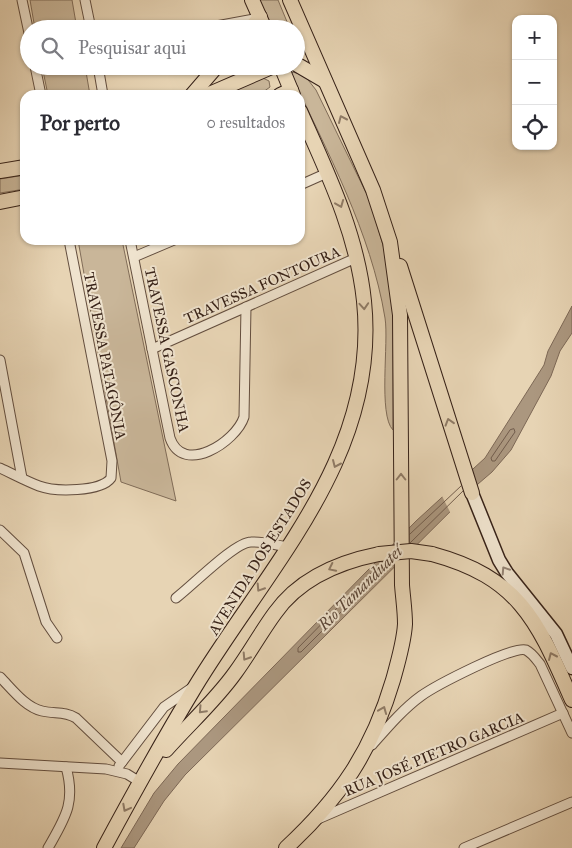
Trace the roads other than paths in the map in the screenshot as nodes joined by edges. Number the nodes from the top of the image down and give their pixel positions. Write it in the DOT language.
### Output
graph roads {
  1 [pos="22,0"];
  2 [pos="85,0"];
  3 [pos="252,0"];
  4 [pos="290,0"];
  5 [pos="26,20"];
  6 [pos="89,20"];
  7 [pos="261,20"];
  8 [pos="299,20"];
  9 [pos="305,35"];
  10 [pos="305,69"];
  11 [pos="37,75"];
  12 [pos="100,75"];
  13 [pos="209,75"];
  14 [pos="253,75"];
  15 [pos="283,75"];
  16 [pos="325,81"];
  17 [pos="40,90"];
  18 [pos="102,90"];
  19 [pos="196,90"];
  20 [pos="219,90"];
  21 [pos="287,90"];
  22 [pos="305,122"];
  23 [pos="20,168"];
  24 [pos="0,171"];
  25 [pos="327,173"];
  26 [pos="305,183"];
  27 [pos="20,198"];
  28 [pos="0,202"];
  29 [pos="390,242"];
  30 [pos="70,245"];
  31 [pos="131,245"];
  32 [pos="162,245"];
  33 [pos="134,257"];
  34 [pos="356,258"];
  35 [pos="246,307"];
  36 [pos="152,349"];
  37 [pos="0,360"];
  38 [pos="0,468"];
  39 [pos="22,478"];
  40 [pos="472,493"];
  41 [pos="0,530"];
  42 [pos="287,547"];
  43 [pos="176,598"];
  44 [pos="57,638"];
  45 [pos="572,668"];
  46 [pos="0,677"];
  47 [pos="196,686"];
  48 [pos="572,700"];
  49 [pos="563,713"];
  50 [pos="572,733"];
  51 [pos="365,753"];
  52 [pos="122,762"];
  53 [pos="0,764"];
  54 [pos="66,766"];
  55 [pos="149,769"];
  56 [pos="115,770"];
  57 [pos="140,782"];
  58 [pos="572,802"];
  59 [pos="316,820"];
  60 [pos="292,846"];
  61 [pos="48,848"];
  62 [pos="104,848"];
  63 [pos="464,848"];
  1 -- 5 [label="street"];
  2 -- 6 [label="street"];
  3 -- 7 [label="main road"];
  4 -- 8 [label="main road"];
  9 -- 16 [label="main road"];
  10 -- 16 [label="main road"];
  11 -- 17 [label="street"];
  12 -- 18 [label="street"];
  13 -- 19 [label="main road"];
  14 -- 20 [label="main road"];
  15 -- 21 [label="main road"];
  29 -- 16 [label="main road, one-way"];
  22 -- 25 [label="main road, AVENIDA DOS ESTADOS"];
  23 -- 24 [label="main road"];
  25 -- 26 [label="street"];
  25 -- 34 [label="main road, AVENIDA DOS ESTADOS, one-way"];
  27 -- 28 [label="main road"];
  40 -- 29 [label="main road, one-way"];
  51 -- 29 [label="main road, one-way"];
  30 -- 39 [label="street, TRAVESSA PATAGÔNIA"];
  31 -- 33 [label="street, TRAVESSA GASCONHA"];
  32 -- 33 [label="street"];
  33 -- 36 [label="street, TRAVESSA GASCONHA"];
  34 -- 35 [label="street, TRAVESSA FONTOURA"];
  34 -- 42 [label="main road, AVENIDA DOS ESTADOS, one-way"];
  35 -- 36 [label="street, TRAVESSA FONTOURA"];
  35 -- 36 [label="street, TRAVESSA GASCONHA"];
  37 -- 39 [label="street"];
  38 -- 39 [label="street"];
  45 -- 40 [label="main road, one-way"];
  41 -- 44 [label="street"];
  42 -- 43 [label="street"];
  42 -- 47 [label="main road, AVENIDA DOS ESTADOS, one-way"];
  46 -- 52 [label="street"];
  47 -- 52 [label="street"];
  47 -- 55 [label="main road, AVENIDA DOS ESTADOS"];
  48 -- 55 [label="main road, one-way, bridge"];
  49 -- 50 [label="street"];
  49 -- 51 [label="street"];
  49 -- 59 [label="street, RUA JOSÉ PIETRO GARCIA"];
  51 -- 59 [label="main road"];
  52 -- 56 [label="street"];
  53 -- 54 [label="street"];
  54 -- 56 [label="street"];
  54 -- 61 [label="street"];
  55 -- 57 [label="main road, AVENIDA DOS ESTADOS"];
  56 -- 57 [label="street"];
  57 -- 62 [label="main road, AVENIDA DOS ESTADOS, one-way"];
  58 -- 63 [label="street"];
  59 -- 60 [label="main road"];
}
